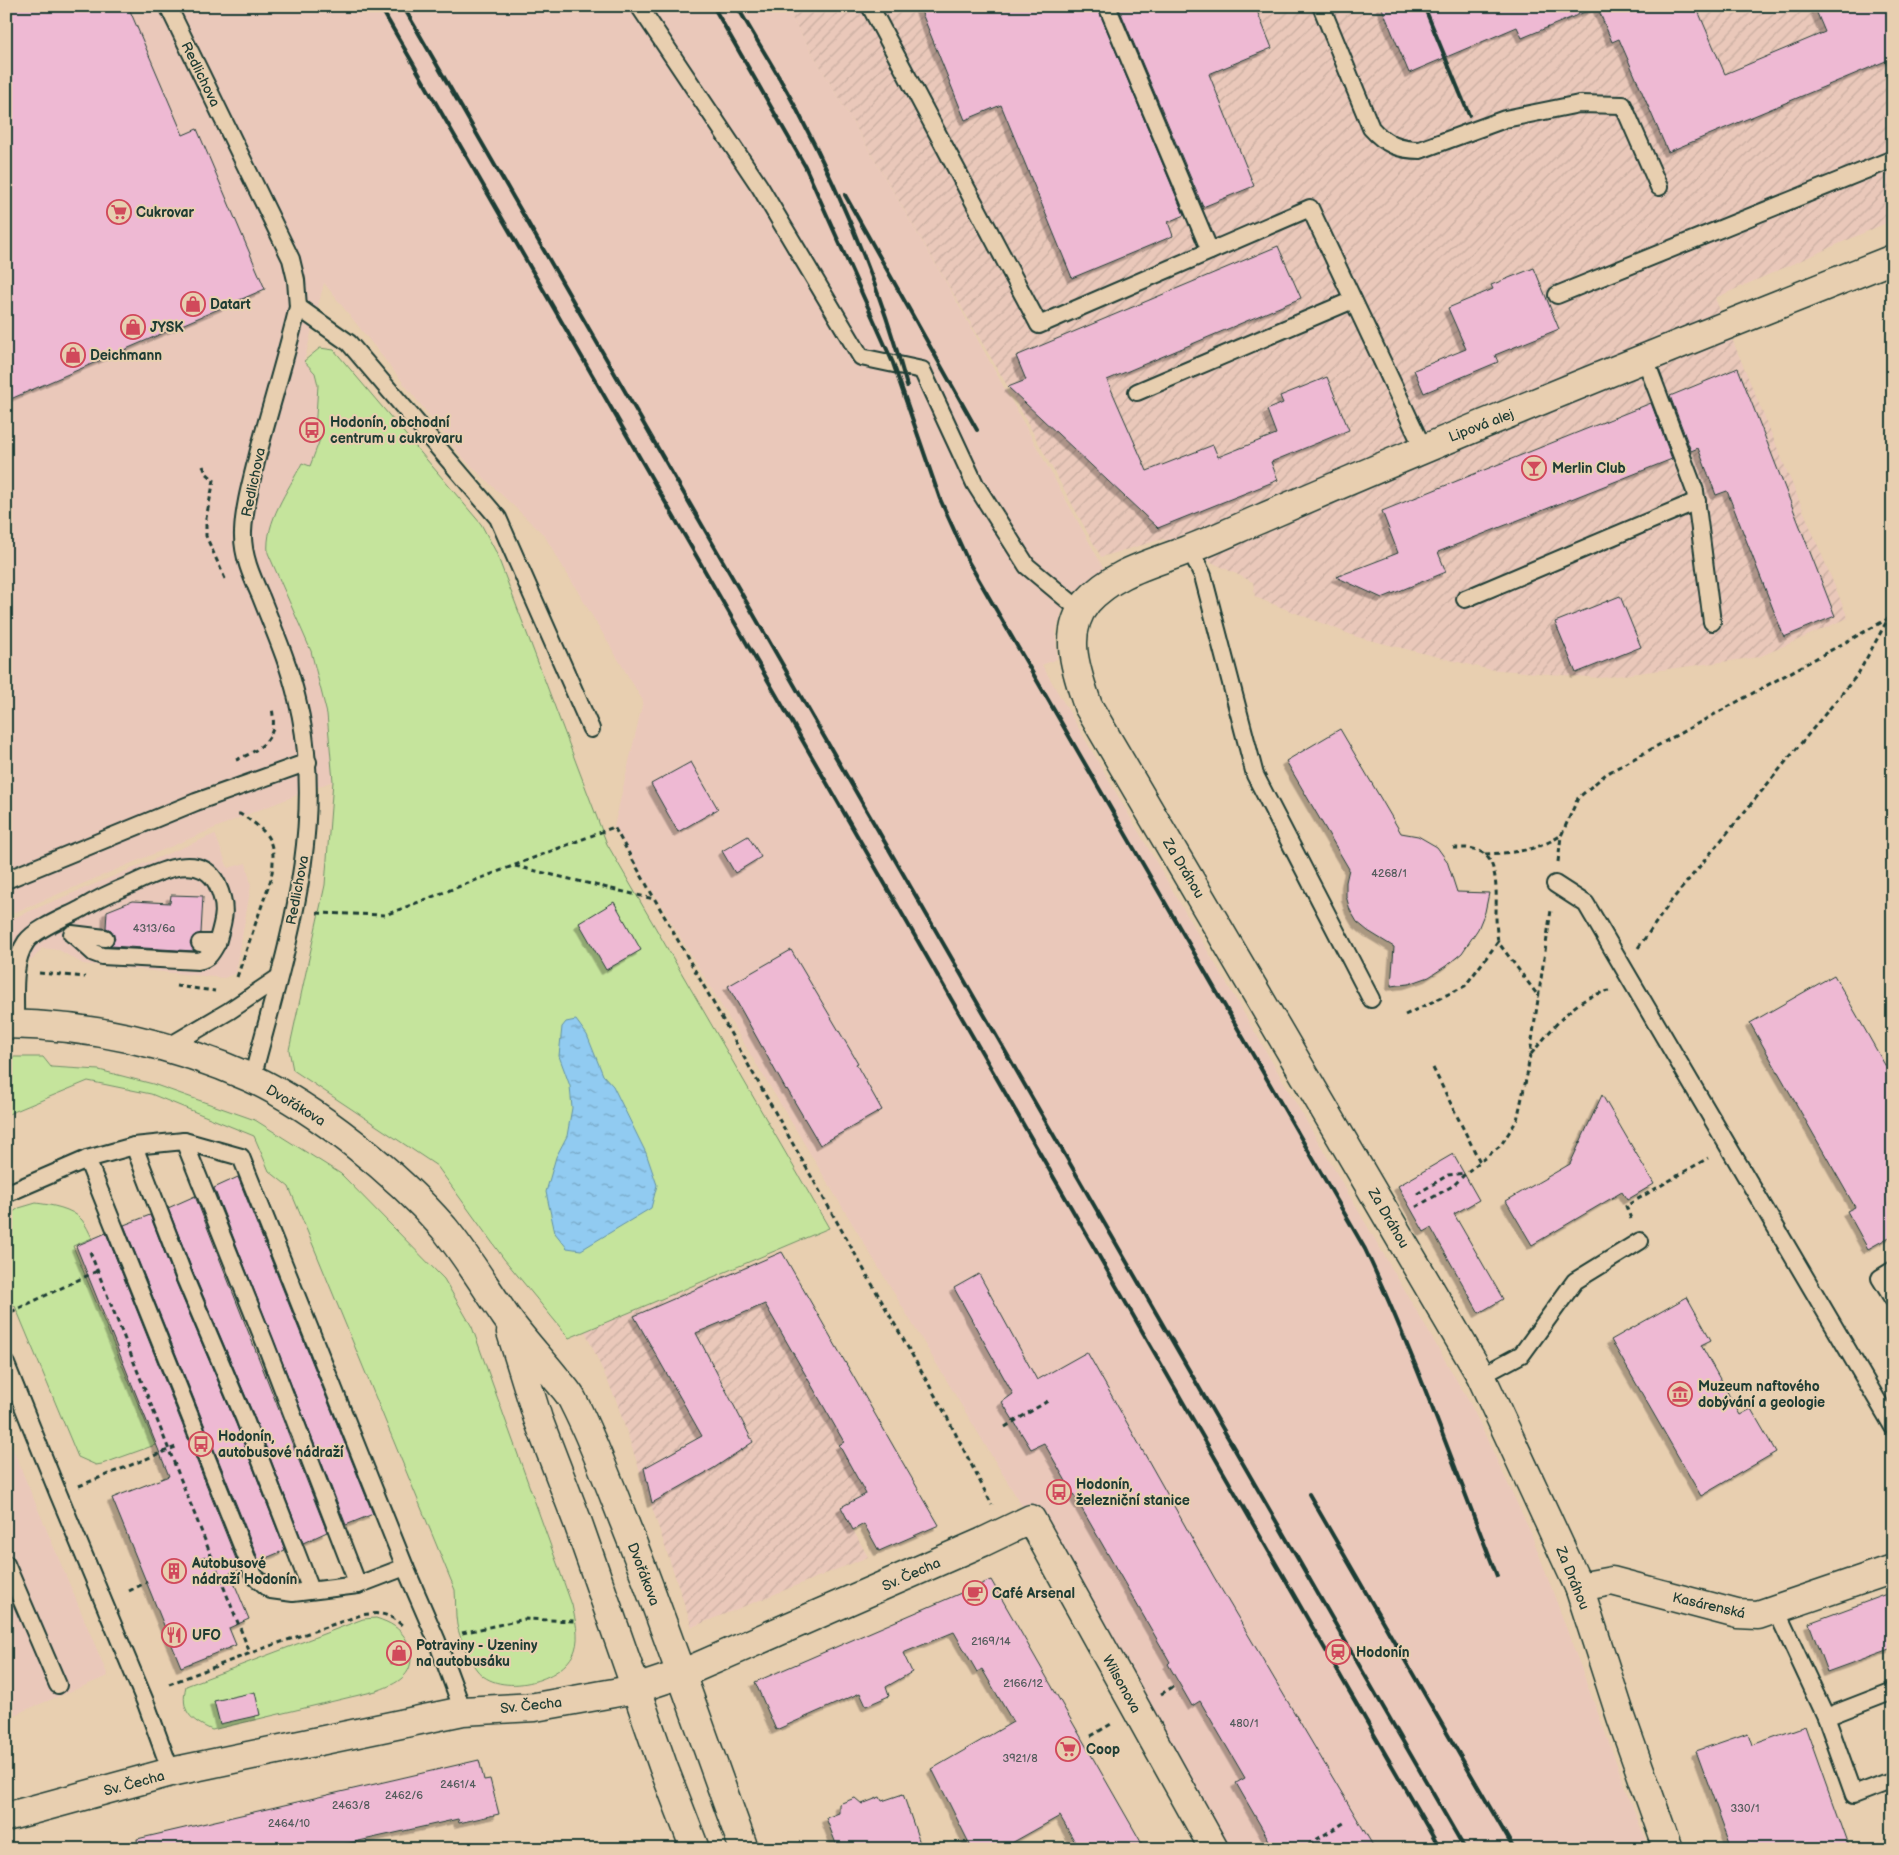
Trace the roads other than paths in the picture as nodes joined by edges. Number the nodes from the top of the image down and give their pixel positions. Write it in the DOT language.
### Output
graph roads {
  1 [pos="168,6"];
  2 [pos="639,6"];
  3 [pos="870,6"];
  4 [pos="1107,6"];
  5 [pos="1320,6"];
  6 [pos="1893,160"];
  7 [pos="1659,188"];
  8 [pos="1210,251"];
  9 [pos="1893,259"];
  10 [pos="1557,295"];
  11 [pos="1353,300"];
  12 [pos="298,307"];
  13 [pos="1645,359"];
  14 [pos="1137,392"];
  15 [pos="1423,448"];
  16 [pos="1696,502"];
  17 [pos="1190,549"];
  18 [pos="1465,598"];
  19 [pos="1081,611"];
  20 [pos="1712,622"];
  21 [pos="590,729"];
  22 [pos="308,762"];
  23 [pos="6,880"];
  24 [pos="1555,884"];
  25 [pos="53,924"];
  26 [pos="74,935"];
  27 [pos="106,938"];
  28 [pos="200,942"];
  29 [pos="217,943"];
  30 [pos="278,978"];
  31 [pos="1371,999"];
  32 [pos="10,1024"];
  33 [pos="166,1048"];
  34 [pos="252,1079"];
  35 [pos="184,1141"];
  36 [pos="134,1146"];
  37 [pos="87,1159"];
  38 [pos="6,1194"];
  39 [pos="1640,1241"];
  40 [pos="1893,1270"];
  41 [pos="1893,1299"];
  42 [pos="507,1319"];
  43 [pos="6,1364"];
  44 [pos="1482,1376"];
  45 [pos="1893,1427"];
  46 [pos="1031,1519"];
  47 [pos="6,1564"];
  48 [pos="405,1567"];
  49 [pos="1893,1569"];
  50 [pos="358,1584"];
  51 [pos="1579,1587"];
  52 [pos="311,1590"];
  53 [pos="1776,1610"];
  54 [pos="681,1674"];
  55 [pos="58,1685"];
  56 [pos="636,1689"];
  57 [pos="1893,1691"];
  58 [pos="463,1711"];
  59 [pos="1826,1717"];
  60 [pos="171,1772"];
  61 [pos="1893,1780"];
  62 [pos="6,1817"];
  63 [pos="695,1849"];
  64 [pos="744,1849"];
  65 [pos="1214,1849"];
  66 [pos="1668,1849"];
  1 -- 12 [label="lane, Redlichova"];
  2 -- 19 [label="lane"];
  3 -- 8 [label="lane"];
  4 -- 8 [label="lane"];
  5 -- 7 [label="lane"];
  6 -- 10 [label="lane"];
  8 -- 11 [label="lane"];
  9 -- 13 [label="street, Lipová alej"];
  11 -- 14 [label="lane"];
  11 -- 15 [label="lane"];
  12 -- 21 [label="lane"];
  12 -- 22 [label="lane, Redlichova"];
  13 -- 15 [label="street, Lipová alej"];
  13 -- 16 [label="lane"];
  15 -- 17 [label="street, Lipová alej"];
  16 -- 18 [label="lane"];
  16 -- 20 [label="lane"];
  17 -- 19 [label="street, Lipová alej"];
  17 -- 31 [label="lane"];
  19 -- 44 [label="street, Za Dráhou"];
  22 -- 23 [label="lane"];
  22 -- 30 [label="lane, Redlichova"];
  24 -- 45 [label="lane"];
  25 -- 26 [label="lane"];
  25 -- 29 [label="lane"];
  25 -- 32 [label="lane"];
  26 -- 27 [label="lane"];
  26 -- 29 [label="lane"];
  28 -- 29 [label="lane"];
  30 -- 33 [label="lane"];
  30 -- 34 [label="lane, Redlichova"];
  32 -- 33 [label="street, Dvořákova"];
  33 -- 34 [label="street, Dvořákova"];
  34 -- 42 [label="street, Dvořákova"];
  35 -- 36 [label="lane"];
  35 -- 48 [label="lane"];
  35 -- 50 [label="lane"];
  36 -- 37 [label="lane"];
  36 -- 52 [label="lane"];
  37 -- 38 [label="lane"];
  37 -- 52 [label="lane"];
  39 -- 44 [label="lane"];
  40 -- 41 [label="lane"];
  42 -- 54 [label="street, Dvořákova"];
  42 -- 56 [label="street, Dvořákova"];
  43 -- 60 [label="lane"];
  44 -- 51 [label="street, Za Dráhou"];
  46 -- 54 [label="street, Sv. Čecha"];
  46 -- 65 [label="street, Wilsonova"];
  47 -- 55 [label="lane"];
  48 -- 50 [label="lane"];
  48 -- 58 [label="lane"];
  49 -- 53 [label="street, Kasárenská"];
  50 -- 52 [label="lane"];
  51 -- 53 [label="street, Kasárenská"];
  51 -- 66 [label="street, Za Dráhou"];
  53 -- 59 [label="lane"];
  54 -- 56 [label="street, Sv. Čecha"];
  54 -- 64 [label="street, Dvořákova"];
  56 -- 58 [label="street, Sv. Čecha"];
  56 -- 63 [label="street, Dvořákova"];
  57 -- 59 [label="lane"];
  58 -- 60 [label="street, Sv. Čecha"];
  59 -- 61 [label="lane"];
  60 -- 62 [label="street, Sv. Čecha"];
}
